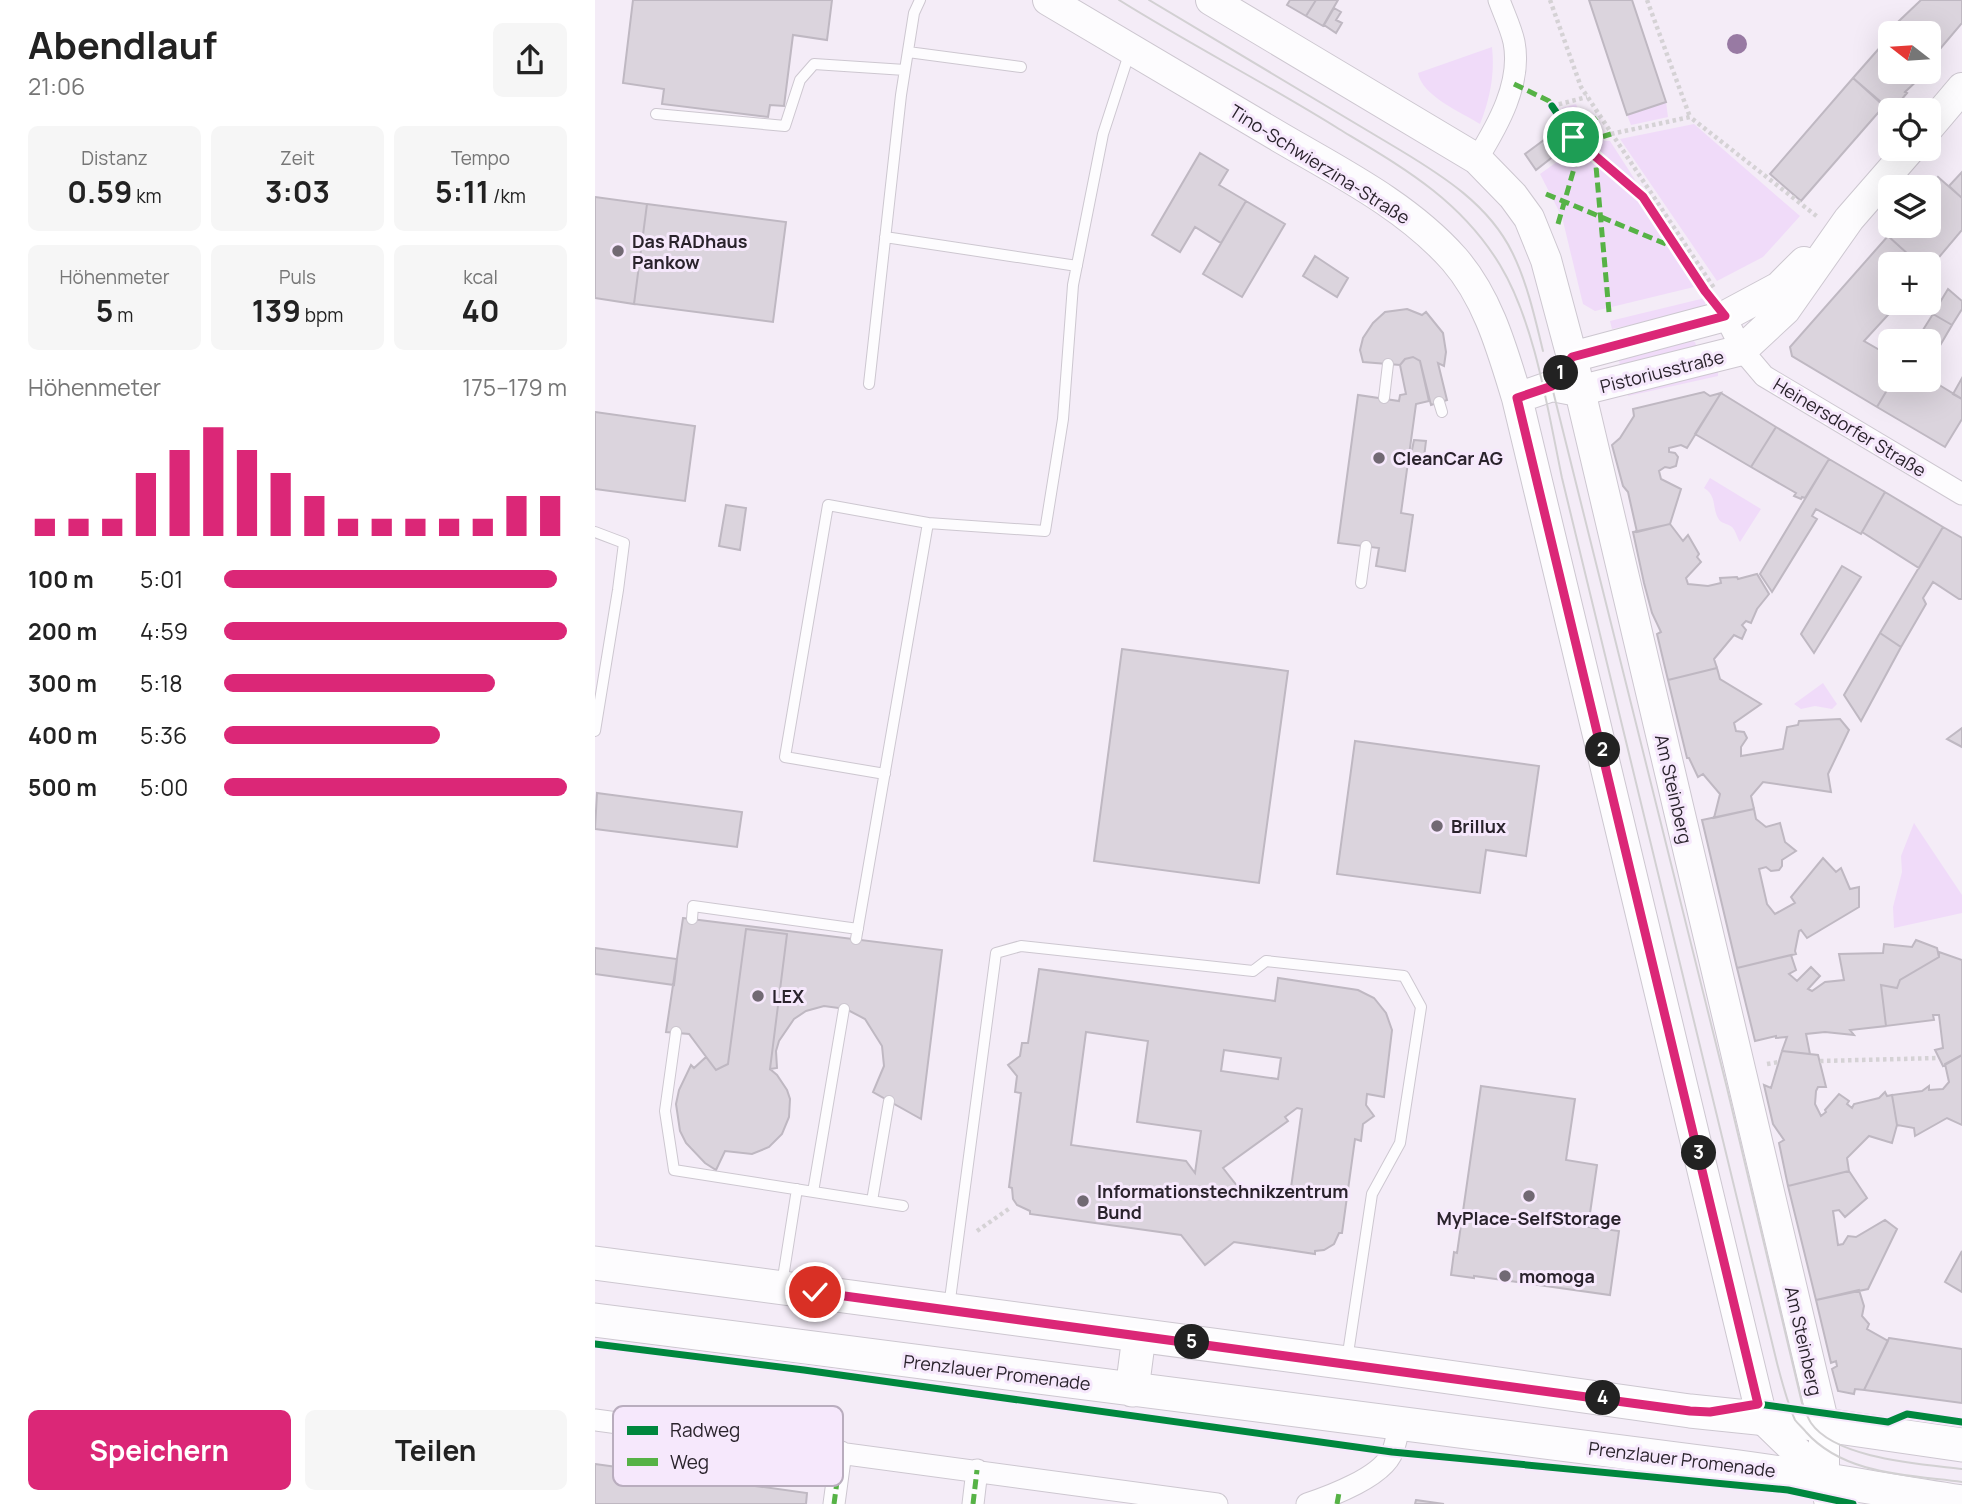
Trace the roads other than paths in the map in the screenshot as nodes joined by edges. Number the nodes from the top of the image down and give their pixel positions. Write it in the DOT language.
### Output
graph roads {
  1 [pos="920,0"];
  2 [pos="1048,0"];
  3 [pos="1211,0"];
  4 [pos="1499,0"];
  5 [pos="1130,49"];
  6 [pos="908,52"];
  7 [pos="1021,67"];
  8 [pos="905,70"];
  9 [pos="1962,88"];
  10 [pos="1941,113"];
  11 [pos="656,114"];
  12 [pos="1477,159"];
  13 [pos="1900,161"];
  14 [pos="1849,219"];
  15 [pos="885,237"];
  16 [pos="1077,266"];
  17 [pos="1725,316"];
  18 [pos="1742,350"];
  19 [pos="1572,357"];
  20 [pos="1388,364"];
  21 [pos="869,384"];
  22 [pos="1565,389"];
  23 [pos="1384,398"];
  24 [pos="1517,398"];
  25 [pos="1962,495"];
  26 [pos="928,523"];
  27 [pos="595,533"];
  28 [pos="1366,546"];
  29 [pos="1361,583"];
  30 [pos="595,731"];
  31 [pos="885,774"];
  32 [pos="692,919"];
  33 [pos="844,1009"];
  34 [pos="676,1032"];
  35 [pos="889,1101"];
  36 [pos="797,1189"];
  37 [pos="813,1192"];
  38 [pos="872,1201"];
  39 [pos="903,1206"];
  40 [pos="595,1263"];
  41 [pos="782,1287"];
  42 [pos="949,1310"];
  43 [pos="595,1320"];
  44 [pos="1139,1336"];
  45 [pos="1346,1362"];
  46 [pos="1132,1390"];
  47 [pos="1762,1418"];
  48 [pos="595,1420"];
  49 [pos="613,1422"];
  50 [pos="1400,1423"];
  51 [pos="1824,1425"];
  52 [pos="1962,1445"];
  53 [pos="843,1452"];
  54 [pos="977,1470"];
  55 [pos="836,1486"];
  56 [pos="1827,1491"];
  57 [pos="1338,1499"];
  58 [pos="1962,1502"];
  59 [pos="834,1504"];
  60 [pos="973,1504"];
  61 [pos="1217,1504"];
  62 [pos="1307,1504"];
  1 -- 6 [label="lane"];
  2 -- 5 [label="main road, Tino-Schwierzina-Straße"];
  3 -- 12 [label="main road"];
  4 -- 12 [label="street"];
  5 -- 16 [label="lane"];
  5 -- 24 [label="main road, Tino-Schwierzina-Straße"];
  6 -- 7 [label="lane"];
  6 -- 8 [label="lane"];
  8 -- 11 [label="lane"];
  8 -- 15 [label="lane"];
  9 -- 10 [label="main road"];
  12 -- 19 [label="main road"];
  13 -- 14 [label="main road, Pistoriusstraße"];
  14 -- 17 [label="main road, Pistoriusstraße"];
  14 -- 18 [label="main road, Pistoriusstraße"];
  15 -- 16 [label="lane"];
  15 -- 21 [label="lane"];
  16 -- 26 [label="lane"];
  17 -- 18 [label="street, Heinersdorfer Straße"];
  17 -- 19 [label="main road, Pistoriusstraße"];
  18 -- 22 [label="main road, Pistoriusstraße"];
  18 -- 25 [label="street, Heinersdorfer Straße"];
  19 -- 22 [label="main road"];
  20 -- 23 [label="lane"];
  22 -- 24 [label="main road"];
  22 -- 51 [label="main road, Am Steinberg"];
  24 -- 47 [label="main road"];
  26 -- 31 [label="lane"];
  26 -- 31 [label="lane"];
  27 -- 30 [label="lane"];
  28 -- 29 [label="lane"];
  31 -- 32 [label="lane"];
  33 -- 37 [label="lane"];
  34 -- 36 [label="lane"];
  35 -- 38 [label="lane"];
  36 -- 37 [label="lane"];
  36 -- 41 [label="lane"];
  37 -- 38 [label="lane"];
  38 -- 39 [label="lane"];
  40 -- 41 [label="main road"];
  41 -- 42 [label="main road"];
  42 -- 44 [label="main road"];
  42 -- 45 [label="lane"];
  43 -- 46 [label="main road, Prenzlauer Promenade"];
  44 -- 45 [label="main road"];
  44 -- 46 [label="main road"];
  45 -- 47 [label="main road"];
  46 -- 50 [label="main road, Prenzlauer Promenade"];
  47 -- 51 [label="main road"];
  47 -- 56 [label="main road"];
  48 -- 49 [label="street"];
  50 -- 56 [label="main road, Prenzlauer Promenade"];
  50 -- 57 [label="street"];
  51 -- 52 [label="main road"];
  51 -- 56 [label="main road, Am Steinberg"];
  53 -- 54 [label="street"];
  54 -- 60 [label="street"];
  54 -- 61 [label="street"];
  55 -- 59 [label="street"];
  56 -- 58 [label="main road, Prenzlauer Promenade"];
  57 -- 62 [label="street"];
}
